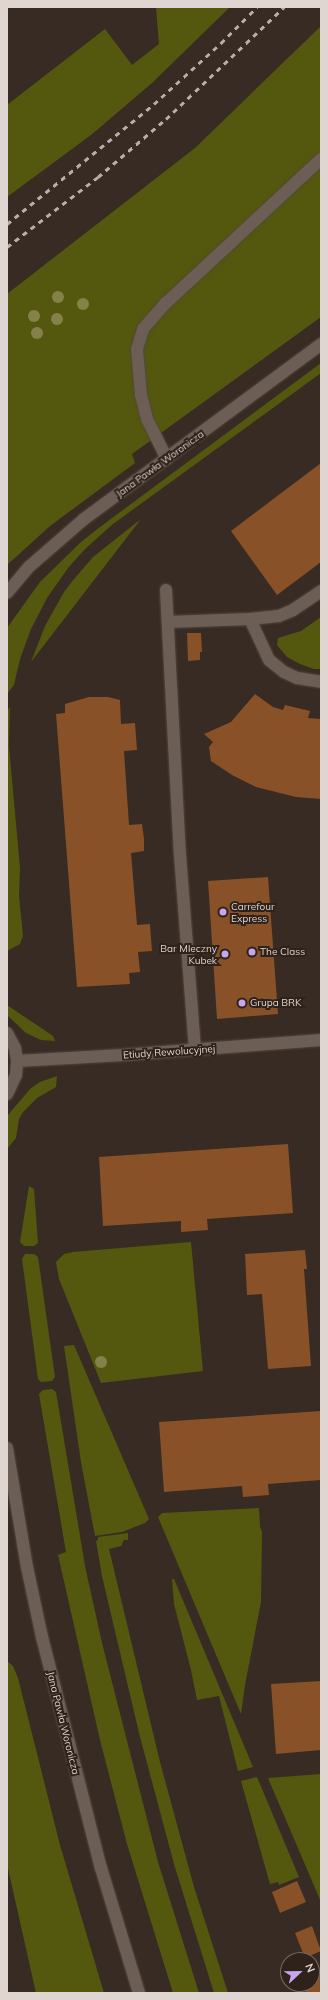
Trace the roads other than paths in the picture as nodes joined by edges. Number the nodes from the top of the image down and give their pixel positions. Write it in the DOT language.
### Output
graph roads {
  1 [pos="321,159"];
  2 [pos="321,344"];
  3 [pos="167,459"];
  4 [pos="166,590"];
  5 [pos="321,591"];
  6 [pos="7,593"];
  7 [pos="250,619"];
  8 [pos="168,622"];
  9 [pos="321,682"];
  10 [pos="7,1033"];
  11 [pos="321,1040"];
  12 [pos="195,1050"];
  13 [pos="17,1061"];
  14 [pos="7,1094"];
  15 [pos="7,1448"];
  16 [pos="139,1993"];
  1 -- 3 [label="street"];
  2 -- 3 [label="street, Jana Pawła Woronicza"];
  3 -- 6 [label="street, Jana Pawła Woronicza"];
  4 -- 8 [label="street"];
  5 -- 7 [label="street"];
  7 -- 8 [label="street"];
  7 -- 9 [label="street"];
  8 -- 12 [label="street"];
  10 -- 13 [label="street"];
  11 -- 12 [label="street, Etiudy Rewolucyjnej"];
  12 -- 13 [label="street, Etiudy Rewolucyjnej"];
  13 -- 14 [label="street"];
  15 -- 16 [label="street, Jana Pawła Woronicza"];
}
